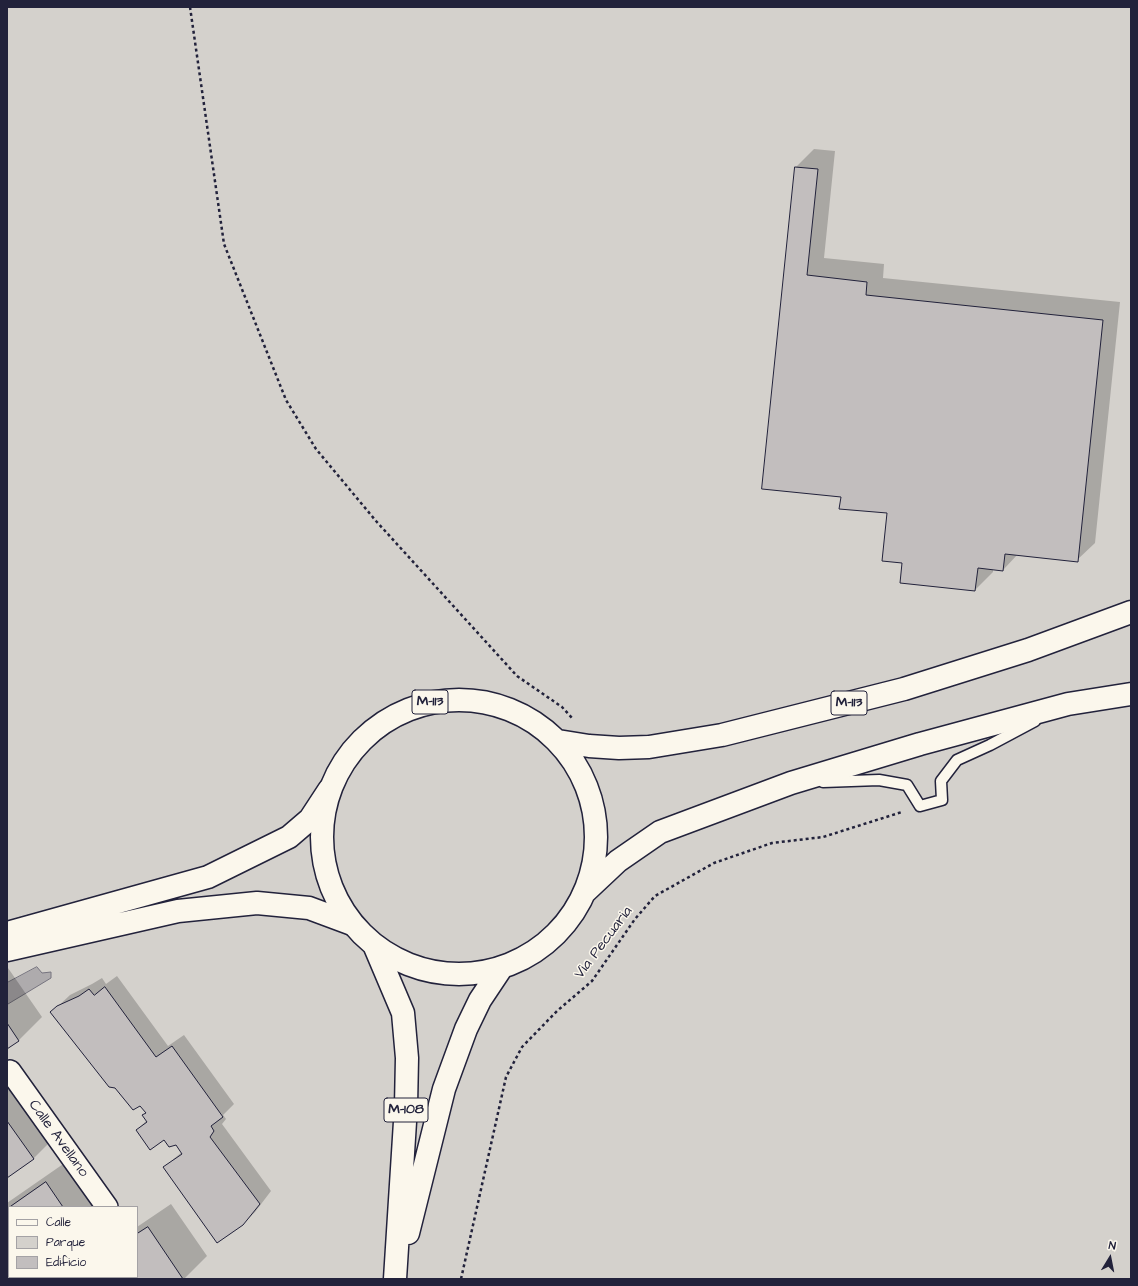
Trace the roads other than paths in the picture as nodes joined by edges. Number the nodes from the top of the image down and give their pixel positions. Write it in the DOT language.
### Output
graph roads {
  1 [pos="1131,612"];
  2 [pos="1131,694"];
  3 [pos="1068,704"];
  4 [pos="558,741"];
  5 [pos="791,782"];
  6 [pos="329,790"];
  7 [pos="585,892"];
  8 [pos="352,924"];
  9 [pos="7,933"];
  10 [pos="375,947"];
  11 [pos="7,950"];
  12 [pos="502,967"];
  13 [pos="8,1072"];
  14 [pos="106,1206"];
  15 [pos="396,1279"];
  1 -- 4 [label="main road, M-113"];
  2 -- 3 [label="main road, M-113"];
  3 -- 5 [label="main road, M-113"];
  3 -- 5 [label="lane"];
  4 -- 6 [label="main road, M-113"];
  4 -- 7 [label="main road, M-113"];
  5 -- 7 [label="main road, M-113"];
  6 -- 8 [label="main road, M-113"];
  6 -- 9 [label="main road, M-113"];
  7 -- 12 [label="main road, M-113"];
  8 -- 10 [label="main road, M-113"];
  8 -- 11 [label="main road, M-113"];
  10 -- 12 [label="main road, M-113"];
  10 -- 15 [label="main road, M-108"];
  12 -- 15 [label="main road, M-108"];
  13 -- 14 [label="street, Calle Avellano"];
}
